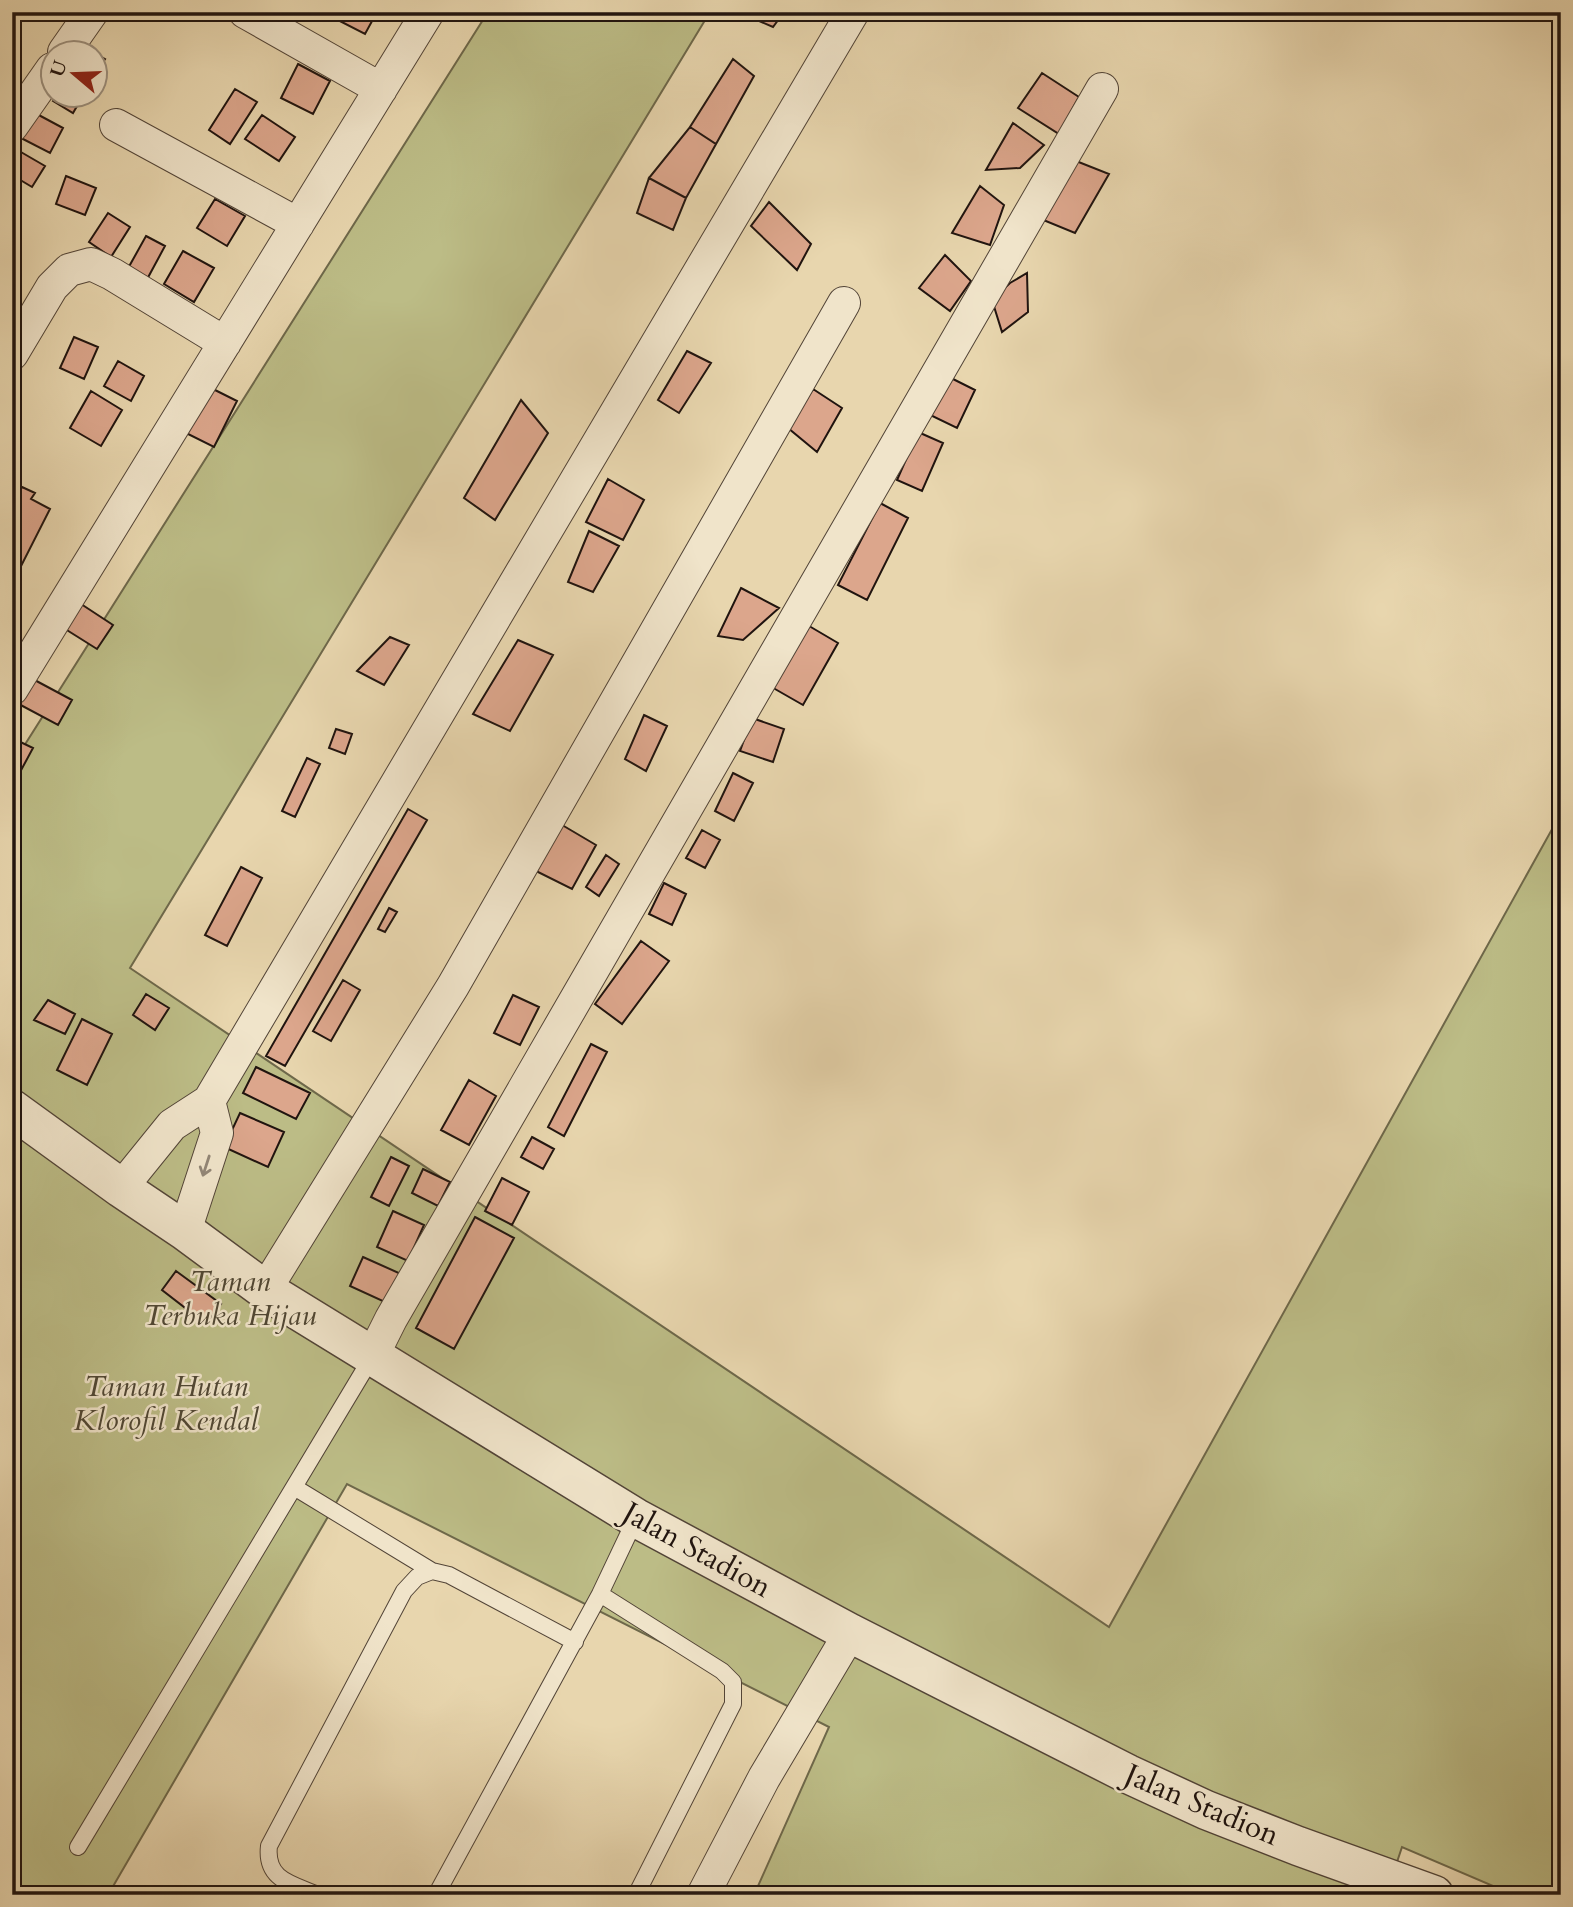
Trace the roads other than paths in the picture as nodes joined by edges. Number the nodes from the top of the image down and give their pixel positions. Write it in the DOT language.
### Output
graph roads {
  1 [pos="92,12"];
  2 [pos="246,12"];
  3 [pos="428,12"];
  4 [pos="853,12"];
  5 [pos="74,38"];
  6 [pos="38,89"];
  7 [pos="381,89"];
  8 [pos="1102,89"];
  9 [pos="116,125"];
  10 [pos="12,126"];
  11 [pos="298,224"];
  12 [pos="844,303"];
  13 [pos="225,343"];
  14 [pos="12,354"];
  15 [pos="12,690"];
  16 [pos="209,1101"];
  17 [pos="12,1108"];
  18 [pos="121,1188"];
  19 [pos="185,1231"];
  20 [pos="265,1290"];
  21 [pos="372,1357"];
  22 [pos="294,1487"];
  23 [pos="636,1518"];
  24 [pos="432,1570"];
  25 [pos="600,1594"];
  26 [pos="850,1633"];
  27 [pos="575,1642"];
  28 [pos="78,1847"];
  29 [pos="318,1895"];
  30 [pos="436,1895"];
  31 [pos="636,1895"];
  32 [pos="703,1895"];
  33 [pos="1434,1895"];
  1 -- 5 [label="street"];
  2 -- 7 [label="street"];
  3 -- 7 [label="street"];
  4 -- 16 [label="street"];
  6 -- 10 [label="street"];
  7 -- 11 [label="street"];
  8 -- 21 [label="street"];
  9 -- 11 [label="street"];
  11 -- 13 [label="street"];
  12 -- 20 [label="street"];
  13 -- 14 [label="street"];
  13 -- 15 [label="street"];
  16 -- 18 [label="street"];
  16 -- 19 [label="street, one-way"];
  17 -- 18 [label="street, Jalan Stadion"];
  18 -- 19 [label="street, Jalan Stadion"];
  19 -- 20 [label="street, Jalan Stadion"];
  20 -- 21 [label="street, Jalan Stadion"];
  21 -- 22 [label="lane"];
  21 -- 23 [label="street, Jalan Stadion"];
  22 -- 24 [label="lane"];
  22 -- 28 [label="lane"];
  23 -- 25 [label="lane"];
  23 -- 26 [label="street, Jalan Stadion"];
  24 -- 27 [label="lane"];
  24 -- 29 [label="lane"];
  25 -- 27 [label="lane"];
  25 -- 31 [label="lane"];
  26 -- 32 [label="street"];
  26 -- 33 [label="street, Jalan Stadion"];
  27 -- 30 [label="lane"];
}
